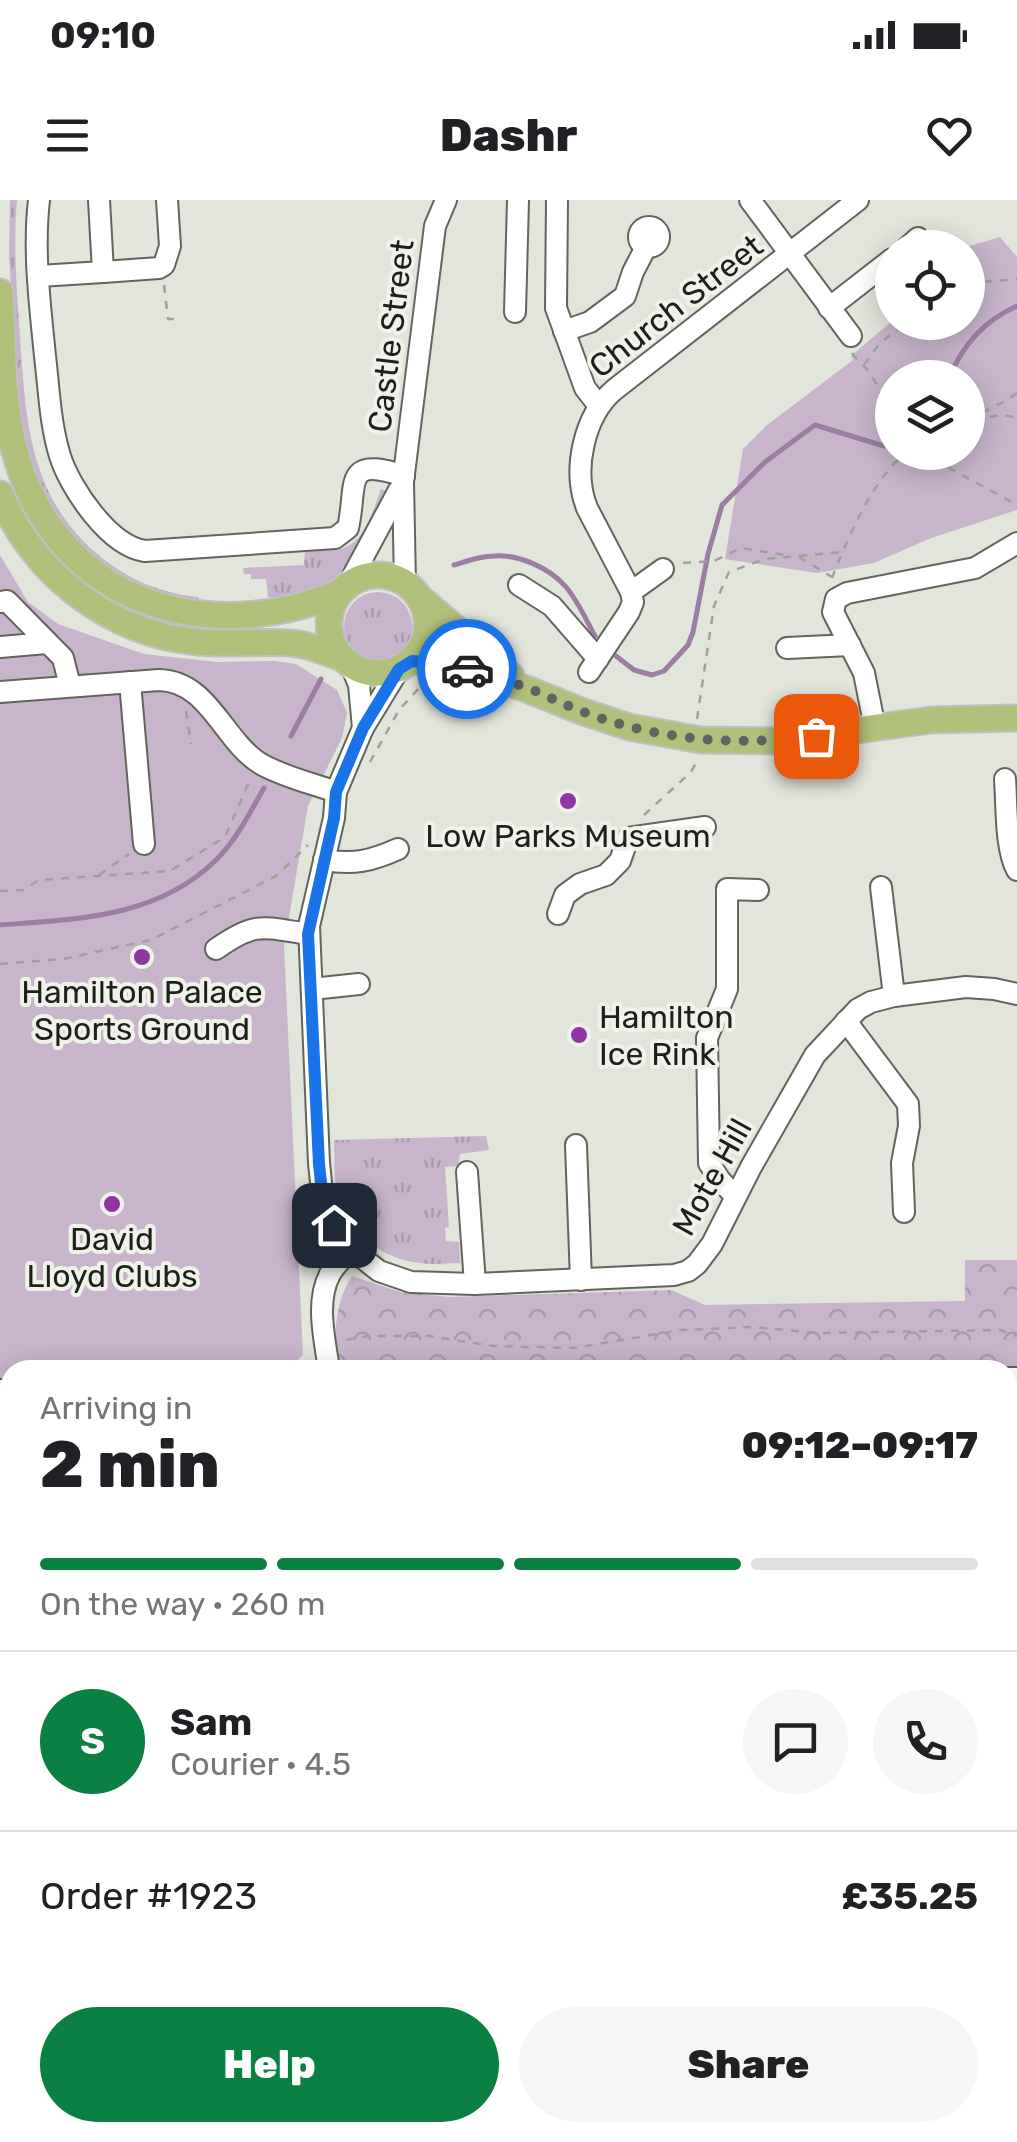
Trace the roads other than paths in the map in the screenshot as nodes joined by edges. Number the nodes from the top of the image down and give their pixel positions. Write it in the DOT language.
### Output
graph roads {
  1 [pos="40,200"];
  2 [pos="99,200"];
  3 [pos="167,200"];
  4 [pos="446,200"];
  5 [pos="518,200"];
  6 [pos="557,200"];
  7 [pos="750,200"];
  8 [pos="858,200"];
  9 [pos="646,247"];
  10 [pos="790,254"];
  11 [pos="104,272"];
  12 [pos="875,272"];
  13 [pos="39,276"];
  14 [pos="0,292"];
  15 [pos="830,308"];
  16 [pos="515,312"];
  17 [pos="564,331"];
  18 [pos="851,336"];
  19 [pos="598,406"];
  20 [pos="403,479"];
  21 [pos="0,494"];
  22 [pos="1017,543"];
  23 [pos="663,570"];
  24 [pos="519,585"];
  25 [pos="344,589"];
  26 [pos="413,590"];
  27 [pos="631,592"];
  28 [pos="0,602"];
  29 [pos="47,643"];
  30 [pos="850,644"];
  31 [pos="0,646"];
  32 [pos="788,648"];
  33 [pos="346,662"];
  34 [pos="412,671"];
  35 [pos="130,682"];
  36 [pos="70,686"];
  37 [pos="524,688"];
  38 [pos="0,692"];
  39 [pos="1017,718"];
  40 [pos="363,728"];
  41 [pos="876,728"];
  42 [pos="1005,779"];
  43 [pos="336,792"];
  44 [pos="705,827"];
  45 [pos="144,844"];
  46 [pos="398,849"];
  47 [pos="324,860"];
  48 [pos="1017,870"];
  49 [pos="881,887"];
  50 [pos="758,890"];
  51 [pos="558,914"];
  52 [pos="308,934"];
  53 [pos="216,949"];
  54 [pos="358,984"];
  55 [pos="312,989"];
  56 [pos="1017,994"];
  57 [pos="894,996"];
  58 [pos="846,1021"];
  59 [pos="576,1145"];
  60 [pos="468,1172"];
  61 [pos="736,1196"];
  62 [pos="904,1212"];
  63 [pos="351,1249"];
  64 [pos="581,1280"];
  65 [pos="475,1284"];
  66 [pos="328,1360"];
  1 -- 13 [label="street"];
  2 -- 11 [label="street"];
  3 -- 11 [label="street"];
  4 -- 20 [label="street, Castle Street"];
  5 -- 16 [label="street"];
  6 -- 17 [label="street"];
  7 -- 10 [label="street"];
  8 -- 10 [label="street, Church Street"];
  9 -- 17 [label="street"];
  10 -- 15 [label="street, Church Street"];
  10 -- 19 [label="street, Church Street"];
  11 -- 13 [label="street"];
  12 -- 15 [label="street"];
  13 -- 20 [label="street"];
  14 -- 25 [label="main road"];
  15 -- 18 [label="street, Church Street"];
  17 -- 19 [label="street"];
  19 -- 27 [label="street"];
  20 -- 25 [label="street, Castle Street"];
  20 -- 26 [label="street, Castle Street"];
  21 -- 33 [label="main road"];
  22 -- 30 [label="street"];
  23 -- 27 [label="street"];
  24 -- 27 [label="street"];
  25 -- 26 [label="main road"];
  25 -- 33 [label="main road"];
  26 -- 34 [label="main road"];
  26 -- 37 [label="main road"];
  28 -- 29 [label="street"];
  29 -- 31 [label="street"];
  29 -- 36 [label="street"];
  30 -- 32 [label="street"];
  30 -- 41 [label="street"];
  33 -- 34 [label="main road"];
  33 -- 40 [label="street"];
  34 -- 37 [label="main road"];
  34 -- 40 [label="street, Mote Hill"];
  35 -- 36 [label="street"];
  35 -- 43 [label="street"];
  35 -- 45 [label="street"];
  36 -- 38 [label="street"];
  37 -- 41 [label="main road"];
  39 -- 41 [label="main road"];
  40 -- 43 [label="street, Mote Hill"];
  42 -- 48 [label="street"];
  43 -- 47 [label="street, Mote Hill"];
  44 -- 51 [label="street"];
  46 -- 47 [label="street"];
  47 -- 52 [label="street, Mote Hill"];
  49 -- 57 [label="street"];
  50 -- 61 [label="street"];
  52 -- 53 [label="street"];
  52 -- 55 [label="street, Mote Hill"];
  54 -- 55 [label="street"];
  55 -- 63 [label="street, Mote Hill"];
  56 -- 57 [label="street, Mote Hill"];
  57 -- 58 [label="street, Mote Hill"];
  58 -- 61 [label="street, Mote Hill"];
  58 -- 62 [label="street"];
  59 -- 64 [label="street"];
  60 -- 65 [label="street"];
  61 -- 64 [label="street, Mote Hill"];
  63 -- 65 [label="street, Mote Hill"];
  63 -- 66 [label="street"];
  64 -- 65 [label="street, Mote Hill"];
}
